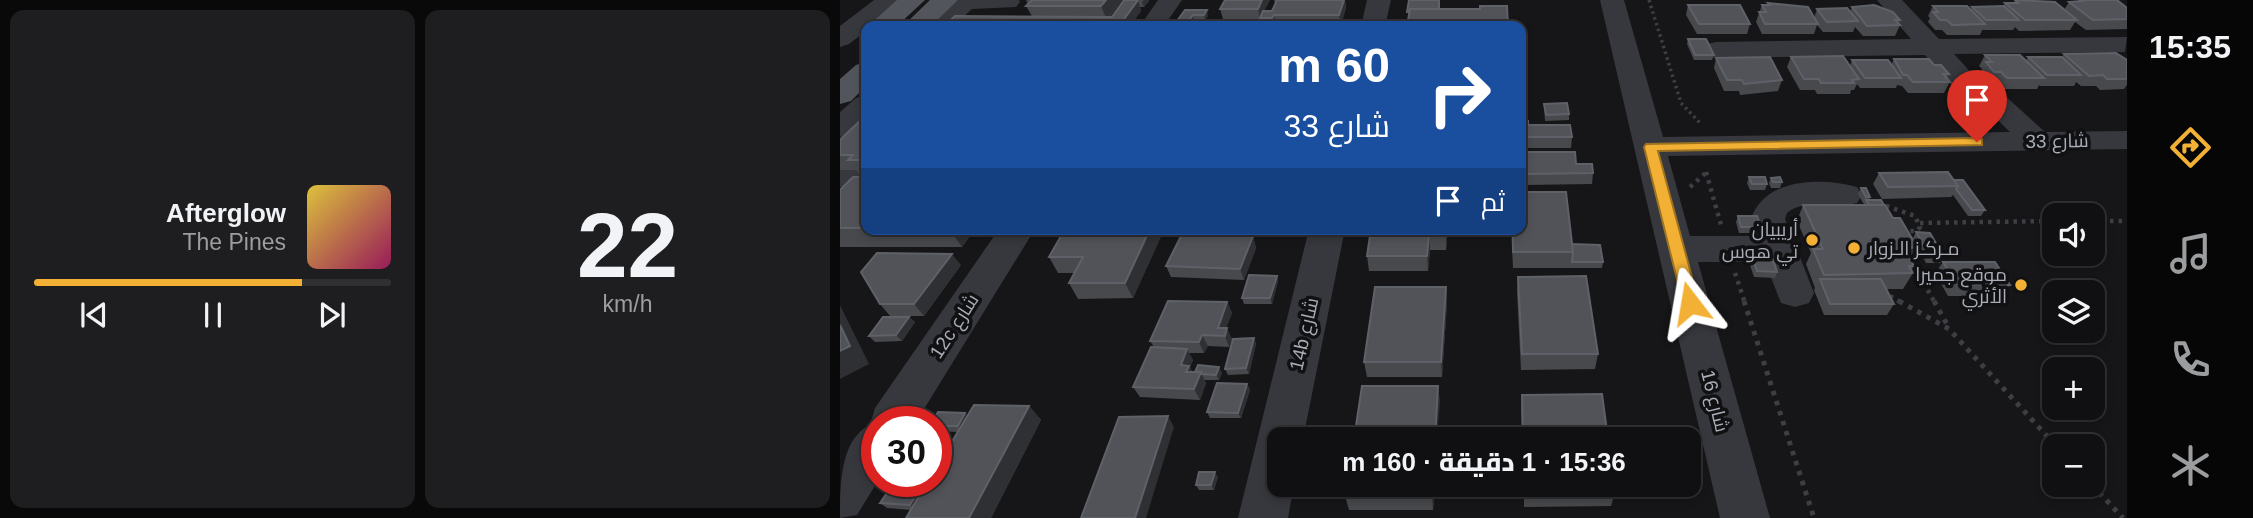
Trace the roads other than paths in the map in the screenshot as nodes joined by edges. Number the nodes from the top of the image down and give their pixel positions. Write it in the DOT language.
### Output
graph roads {
  1 [pos="889,0"];
  2 [pos="912,0"];
  3 [pos="1170,0"];
  4 [pos="1379,0"];
  5 [pos="1612,0"];
  6 [pos="1889,0"];
  7 [pos="960,1"];
  8 [pos="1012,6"];
  9 [pos="865,21"];
  10 [pos="887,21"];
  11 [pos="925,21"];
  12 [pos="943,21"];
  13 [pos="1155,21"];
  14 [pos="1374,21"];
  15 [pos="850,34"];
  16 [pos="2125,44"];
  17 [pos="1932,47"];
  18 [pos="1716,50"];
  19 [pos="840,60"];
  20 [pos="1967,85"];
  21 [pos="861,90"];
  22 [pos="854,117"];
  23 [pos="2127,140"];
  24 [pos="2003,141"];
  25 [pos="2037,141"];
  26 [pos="1651,147"];
  27 [pos="840,153"];
  28 [pos="840,177"];
  29 [pos="861,179"];
  30 [pos="1845,195"];
  31 [pos="1014,235"];
  32 [pos="1327,235"];
  33 [pos="1676,249"];
  34 [pos="1779,249"];
  35 [pos="1795,293"];
  36 [pos="902,406"];
  37 [pos="1283,427"];
  38 [pos="861,467"];
  39 [pos="1268,497"];
  40 [pos="840,499"];
  41 [pos="1263,518"];
  42 [pos="1745,518"];
  1 -- 9 [label="street"];
  2 -- 10 [label="main road"];
  3 -- 13 [label="street"];
  4 -- 14 [label="street"];
  5 -- 26 [label="street, شارع 16"];
  6 -- 17 [label="street"];
  7 -- 8 [label="street"];
  7 -- 11 [label="main road"];
  7 -- 12 [label="street"];
  15 -- 19 [label="main road"];
  16 -- 17 [label="street"];
  17 -- 18 [label="street"];
  17 -- 20 [label="street"];
  20 -- 24 [label="street"];
  20 -- 25 [label="street"];
  21 -- 22 [label="main road"];
  22 -- 27 [label="street"];
  23 -- 25 [label="street, شارع 33"];
  24 -- 25 [label="street, شارع 33"];
  24 -- 26 [label="street, شارع 33"];
  26 -- 33 [label="street, شارع 16"];
  28 -- 29 [label="street"];
  30 -- 34 [label="street"];
  31 -- 36 [label="street, 12c شارع"];
  32 -- 37 [label="street, 14b شارع"];
  33 -- 34 [label="street"];
  33 -- 42 [label="street, شارع 16"];
  34 -- 35 [label="street"];
  38 -- 40 [label="street"];
  39 -- 41 [label="street, 14b شارع"];
}
